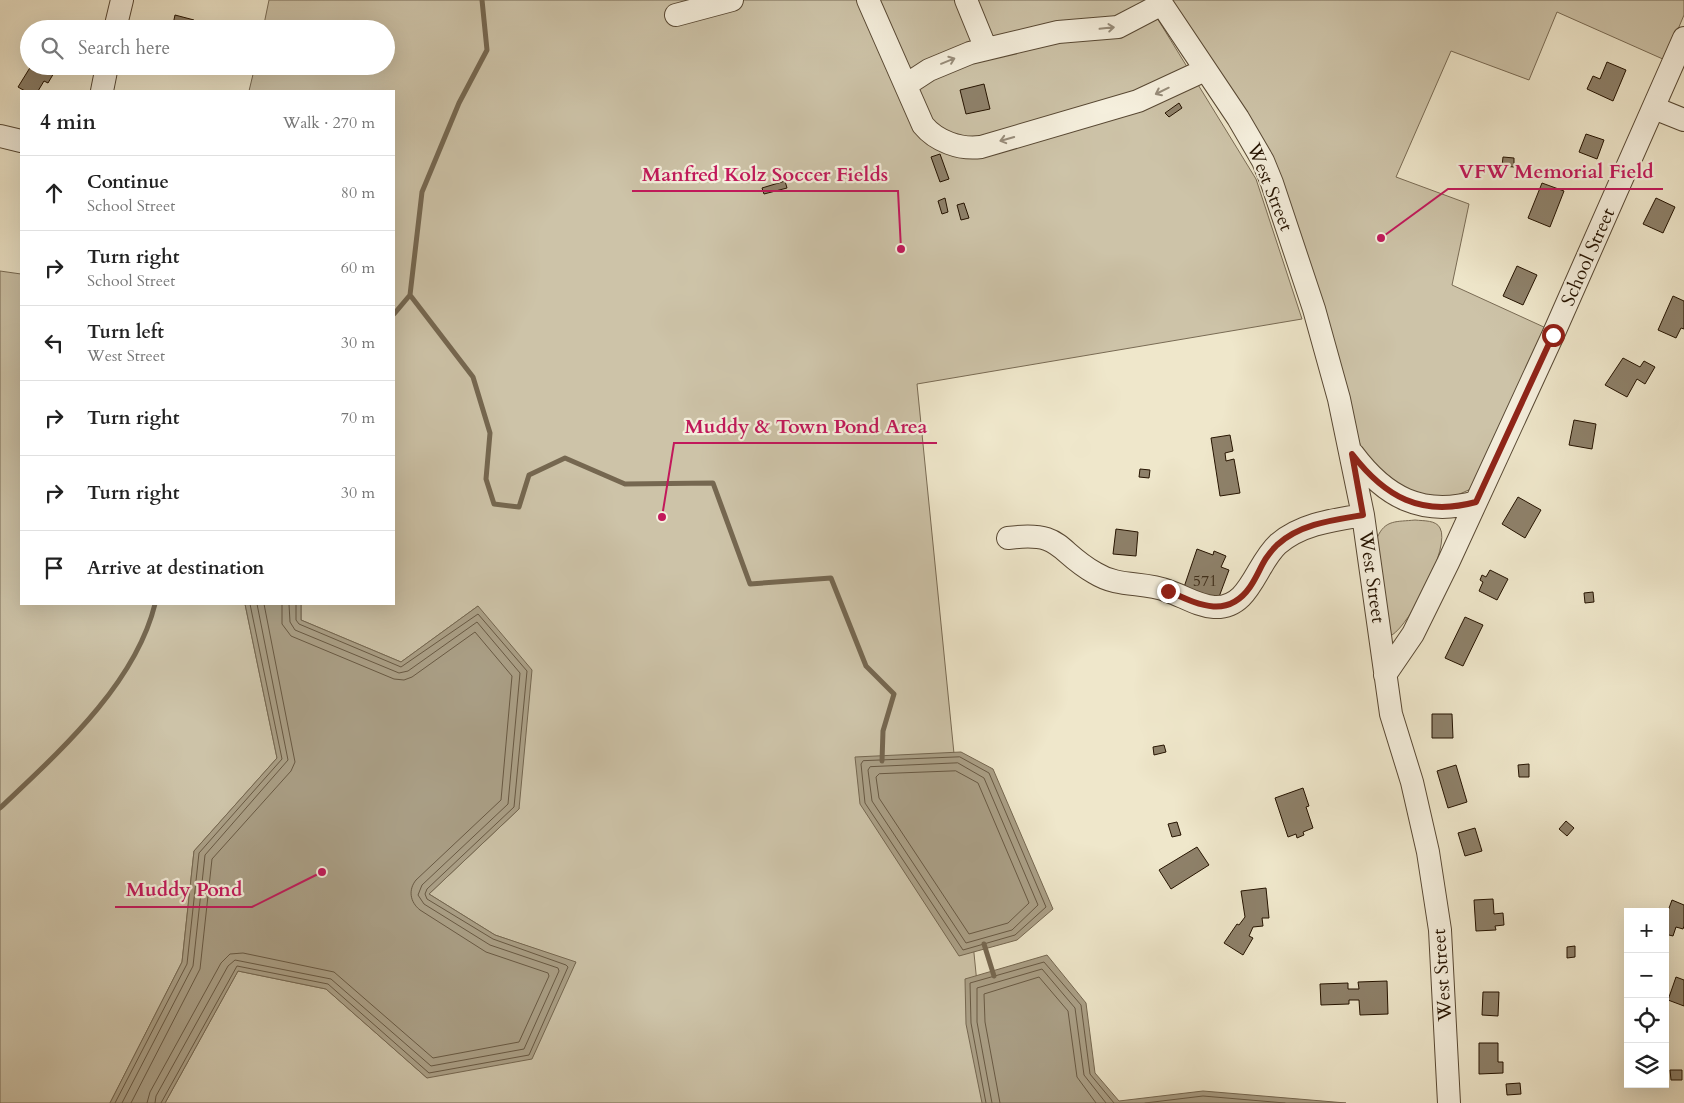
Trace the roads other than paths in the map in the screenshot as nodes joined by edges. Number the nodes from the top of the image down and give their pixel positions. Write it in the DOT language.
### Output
graph roads {
  1 [pos="122,0"];
  2 [pos="732,0"];
  3 [pos="868,0"];
  4 [pos="966,0"];
  5 [pos="1160,2"];
  6 [pos="676,14"];
  7 [pos="117,20"];
  8 [pos="1684,38"];
  9 [pos="986,49"];
  10 [pos="1206,70"];
  11 [pos="105,75"];
  12 [pos="906,85"];
  13 [pos="102,90"];
  14 [pos="1654,108"];
  15 [pos="1684,120"];
  16 [pos="0,136"];
  17 [pos="20,140"];
  18 [pos="1352,454"];
  19 [pos="1476,502"];
  20 [pos="1363,515"];
  21 [pos="1008,538"];
  22 [pos="1385,675"];
  23 [pos="1449,1103"];
  1 -- 7 [label="street"];
  2 -- 6 [label="street"];
  3 -- 12 [label="street"];
  4 -- 9 [label="street"];
  9 -- 5 [label="street, one-way"];
  5 -- 10 [label="street, West Street"];
  8 -- 14 [label="street, School Street"];
  12 -- 9 [label="street, one-way"];
  10 -- 12 [label="street, one-way"];
  10 -- 18 [label="street, West Street"];
  11 -- 13 [label="street"];
  14 -- 15 [label="street"];
  14 -- 19 [label="street, School Street"];
  16 -- 17 [label="street"];
  18 -- 19 [label="street"];
  18 -- 20 [label="street, West Street"];
  19 -- 22 [label="street, School Street"];
  20 -- 21 [label="street"];
  20 -- 22 [label="street, West Street"];
  22 -- 23 [label="street, West Street"];
}
